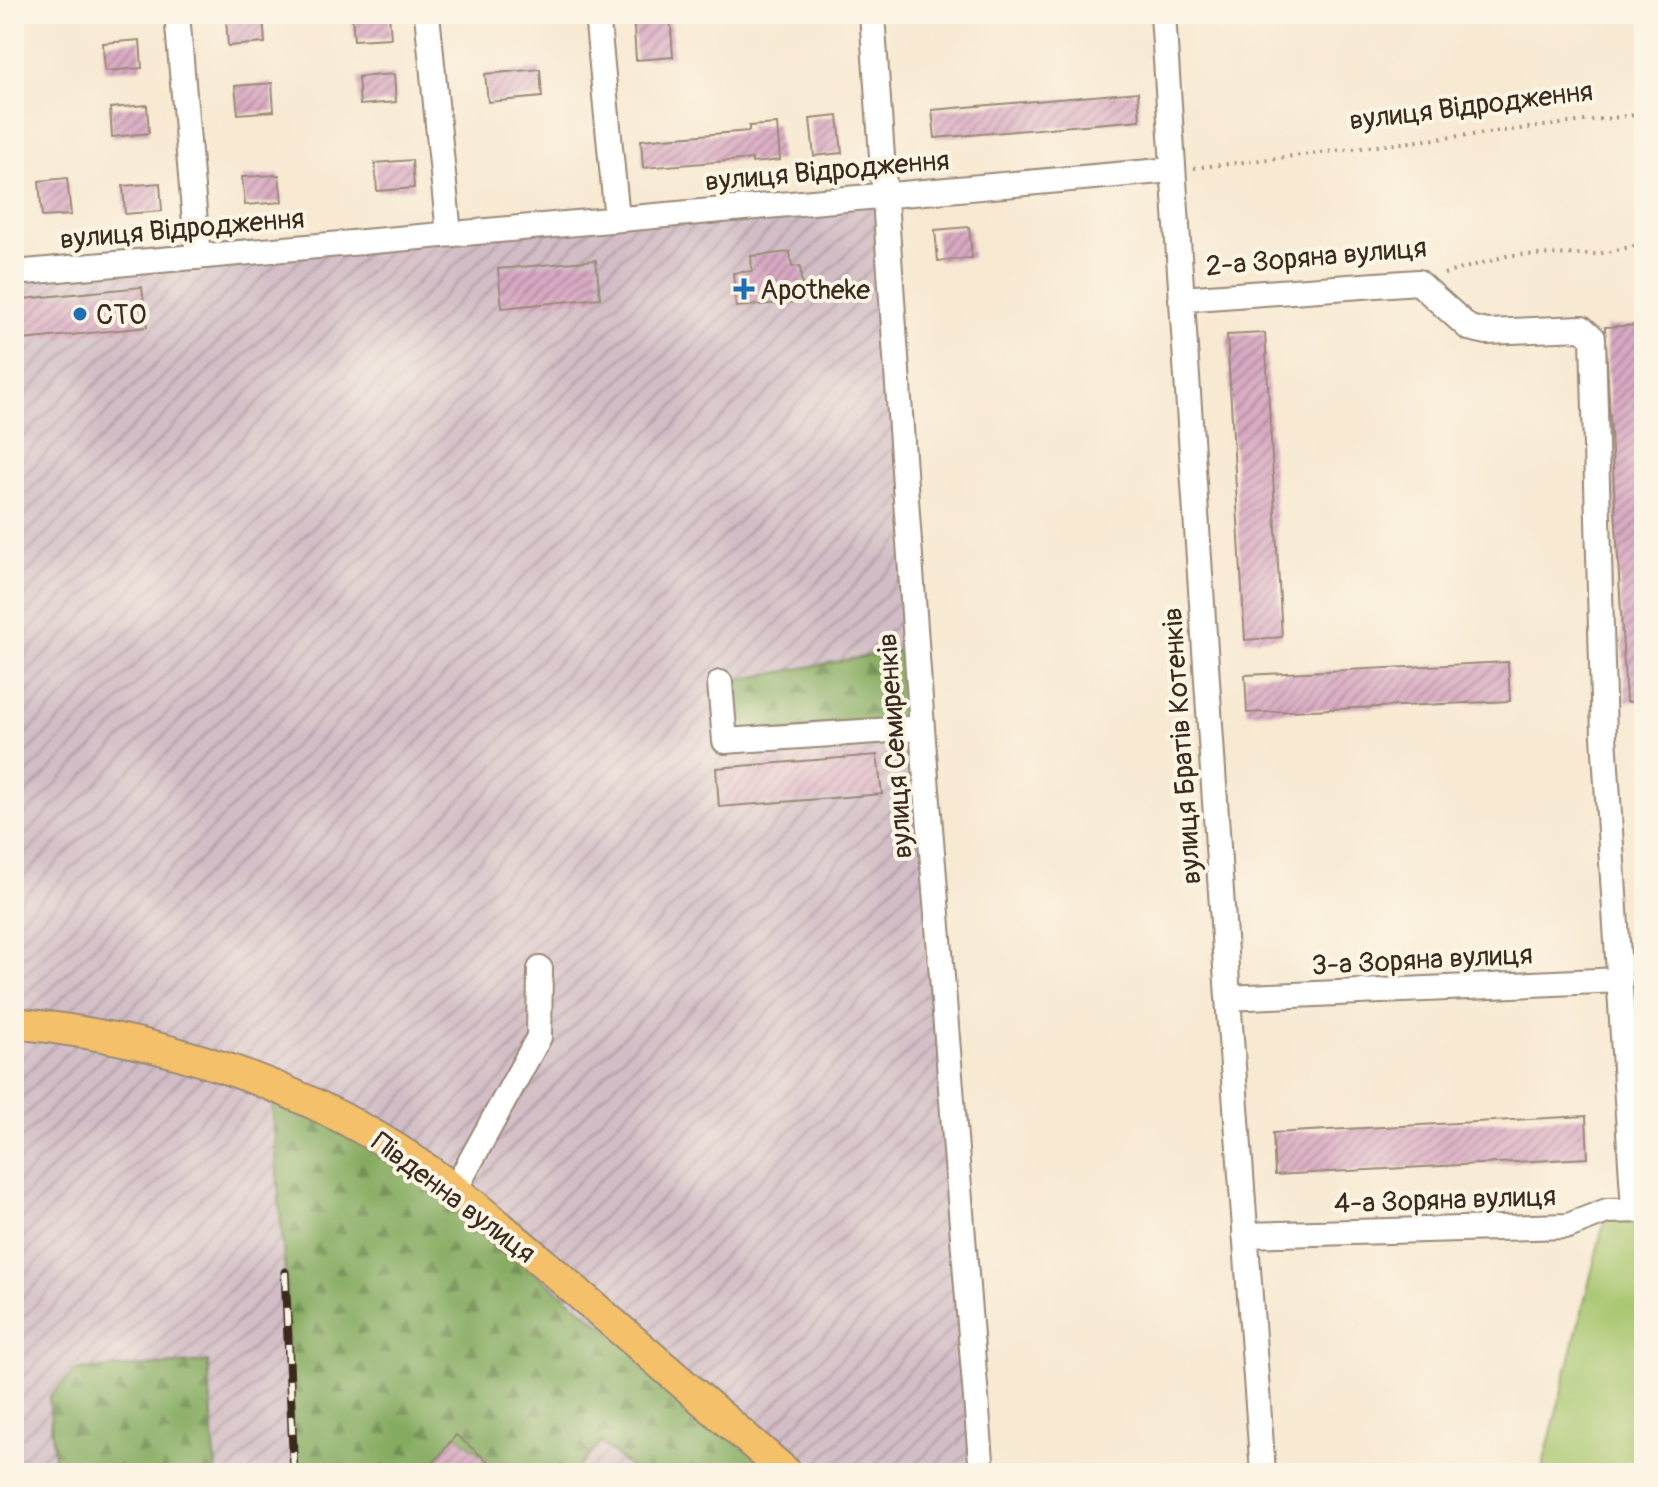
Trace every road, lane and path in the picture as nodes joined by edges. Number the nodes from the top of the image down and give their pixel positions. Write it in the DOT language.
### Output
graph roads {
  1 [pos="177,14"];
  2 [pos="427,14"];
  3 [pos="597,14"];
  4 [pos="872,14"];
  5 [pos="1163,14"];
  6 [pos="1173,14"];
  7 [pos="1644,114"];
  8 [pos="1172,170"];
  9 [pos="885,195"];
  10 [pos="617,219"];
  11 [pos="449,234"];
  12 [pos="1644,244"];
  13 [pos="198,257"];
  14 [pos="14,273"];
  15 [pos="1418,282"];
  16 [pos="1181,299"];
  17 [pos="720,683"];
  18 [pos="922,728"];
  19 [pos="540,969"];
  20 [pos="1620,980"];
  21 [pos="1228,998"];
  22 [pos="14,1023"];
  23 [pos="454,1191"];
  24 [pos="1639,1210"];
  25 [pos="1245,1235"];
  26 [pos="787,1473"];
  27 [pos="982,1473"];
  28 [pos="1263,1473"];
  1 -- 13 [label="street"];
  2 -- 11 [label="street"];
  3 -- 10 [label="street"];
  4 -- 9 [label="street, вулиця Семиренків"];
  5 -- 6 [label="street"];
  5 -- 8 [label="street, вулиця Братів Котенків"];
  7 -- 8 [label="path, вулиця Відродження"];
  8 -- 9 [label="street, вулиця Відродження"];
  8 -- 16 [label="street, вулиця Братів Котенків"];
  9 -- 10 [label="street, вулиця Відродження"];
  9 -- 18 [label="street, вулиця Семиренків"];
  10 -- 11 [label="street, вулиця Відродження"];
  11 -- 13 [label="street, вулиця Відродження"];
  12 -- 15 [label="path, 2-а Зоряна вулиця"];
  13 -- 14 [label="street, вулиця Відродження"];
  15 -- 16 [label="street, 2-а Зоряна вулиця"];
  15 -- 20 [label="street"];
  16 -- 21 [label="street, вулиця Братів Котенків"];
  17 -- 18 [label="street"];
  18 -- 27 [label="street, вулиця Семиренків"];
  19 -- 23 [label="street"];
  20 -- 21 [label="street, 3-а Зоряна вулиця"];
  20 -- 24 [label="street"];
  21 -- 25 [label="street, вулиця Братів Котенків"];
  22 -- 23 [label="main road, Південна вулиця"];
  23 -- 26 [label="main road, Південна вулиця"];
  24 -- 25 [label="street, 4-а Зоряна вулиця"];
  25 -- 28 [label="street, вулиця Братів Котенків"];
}
